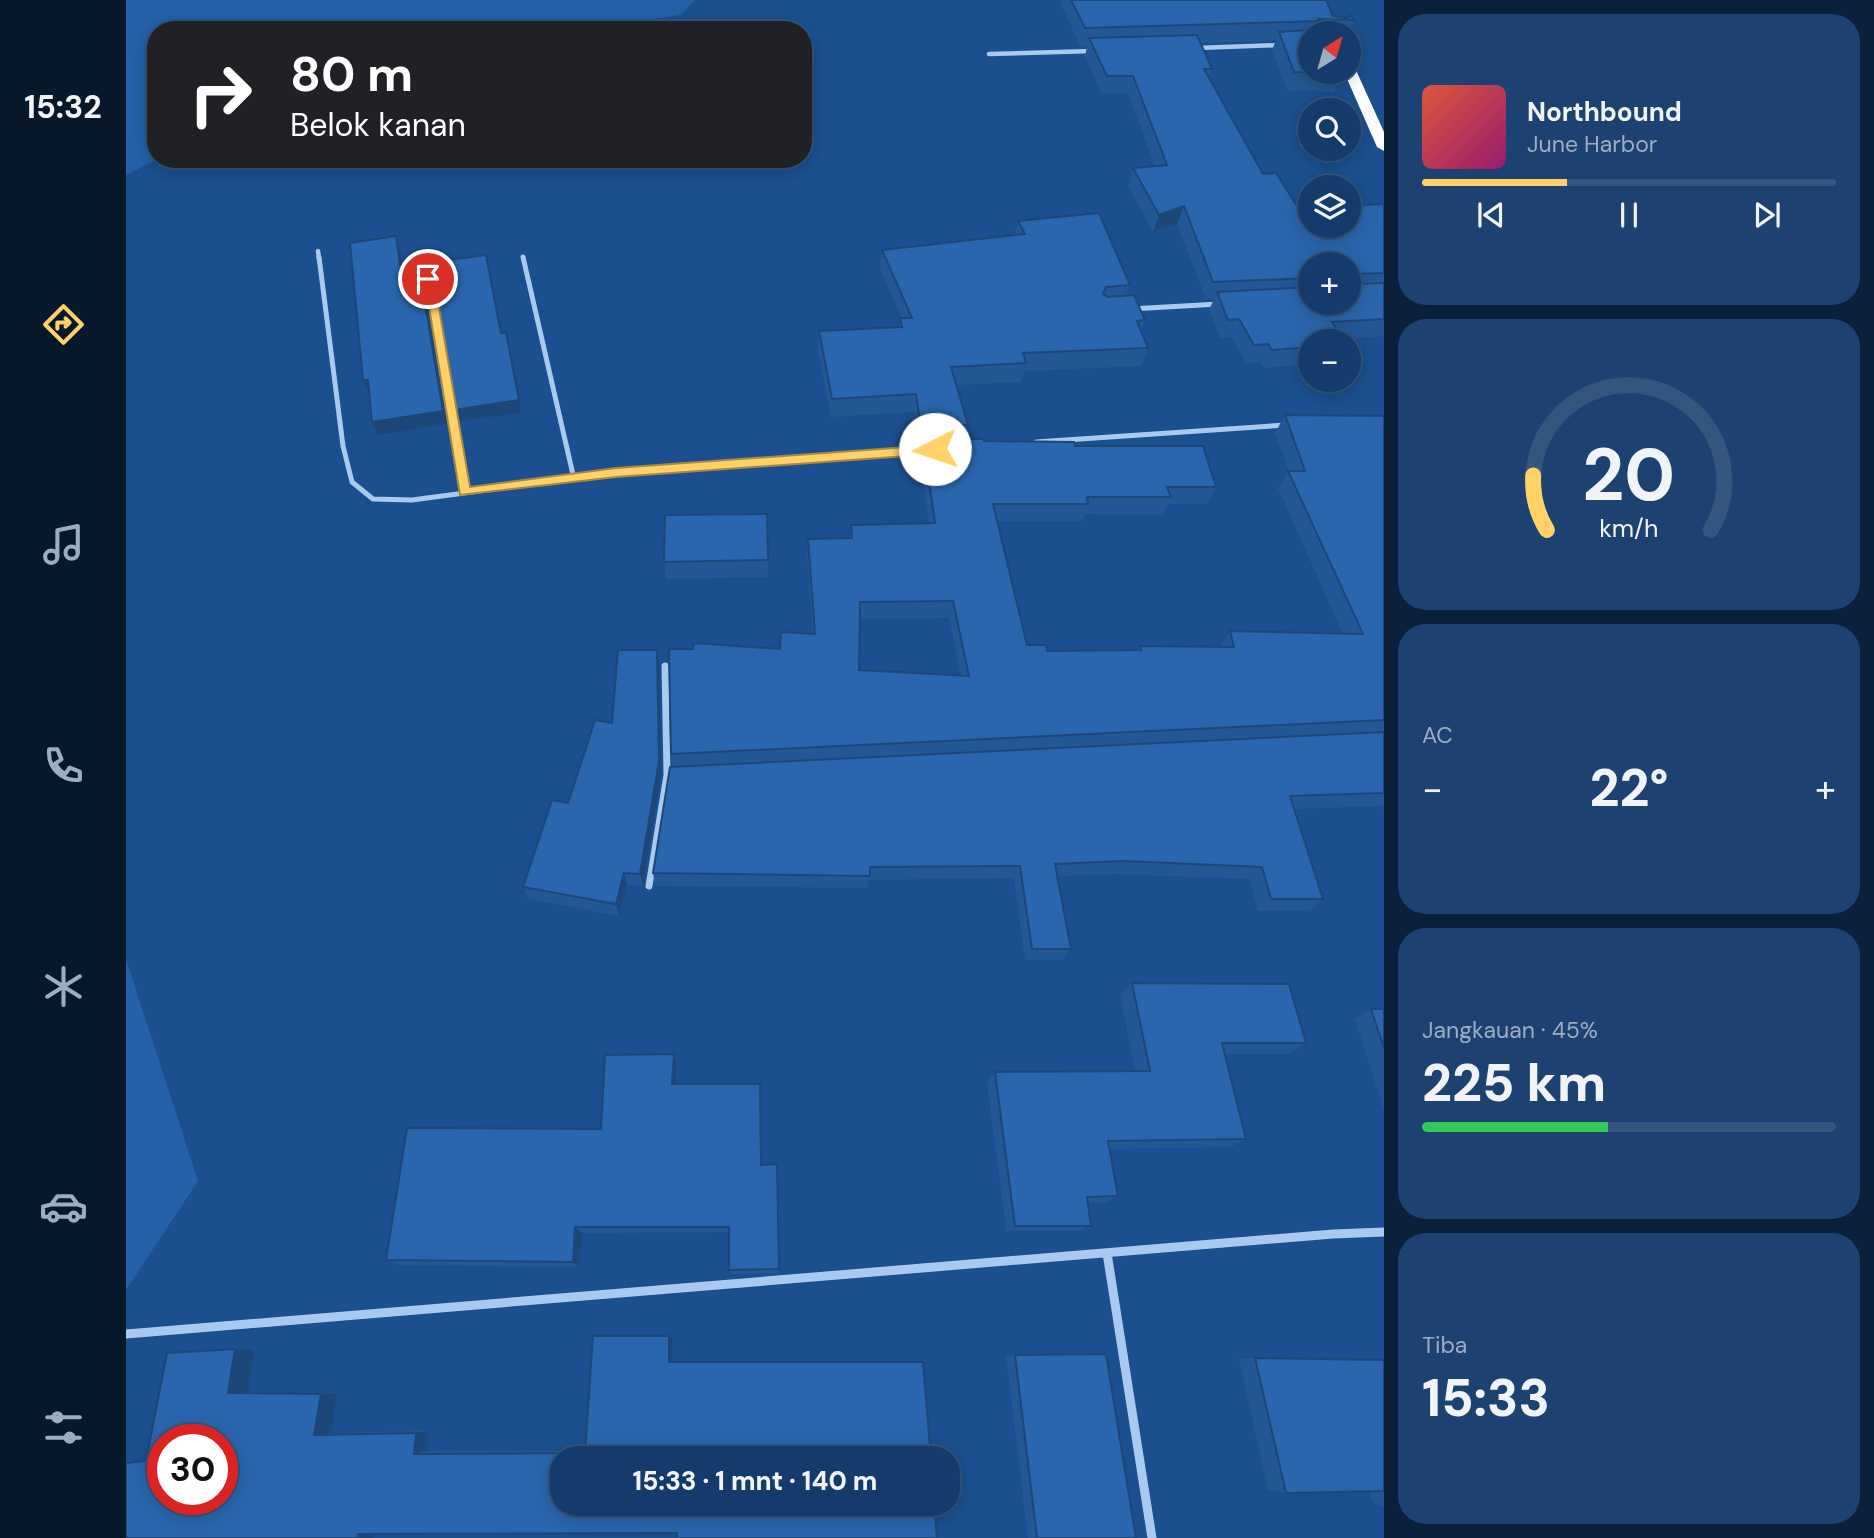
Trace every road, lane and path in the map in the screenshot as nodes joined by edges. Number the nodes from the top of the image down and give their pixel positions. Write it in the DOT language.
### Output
graph roads {
  1 [pos="1284,45"];
  2 [pos="1190,48"];
  3 [pos="1096,51"];
  4 [pos="989,54"];
  5 [pos="1356,84"];
  6 [pos="1384,147"];
  7 [pos="318,251"];
  8 [pos="523,257"];
  9 [pos="428,279"];
  10 [pos="1233,303"];
  11 [pos="1128,309"];
  12 [pos="1291,425"];
  13 [pos="1032,442"];
  14 [pos="935,449"];
  15 [pos="574,479"];
  16 [pos="464,492"];
  17 [pos="665,666"];
  18 [pos="667,775"];
  19 [pos="681,775"];
  20 [pos="649,886"];
  21 [pos="1384,1232"];
  22 [pos="1107,1252"];
  23 [pos="126,1334"];
  24 [pos="1152,1538"];
  1 -- 2 [label="street"];
  3 -- 4 [label="street"];
  5 -- 6 [label="highway"];
  7 -- 16 [label="street"];
  8 -- 15 [label="street"];
  9 -- 16 [label="street"];
  10 -- 11 [label="street"];
  12 -- 13 [label="street"];
  14 -- 15 [label="street"];
  15 -- 16 [label="street"];
  17 -- 18 [label="street"];
  18 -- 19 [label="street"];
  18 -- 20 [label="street"];
  21 -- 22 [label="street"];
  22 -- 23 [label="street"];
  22 -- 24 [label="street"];
}
